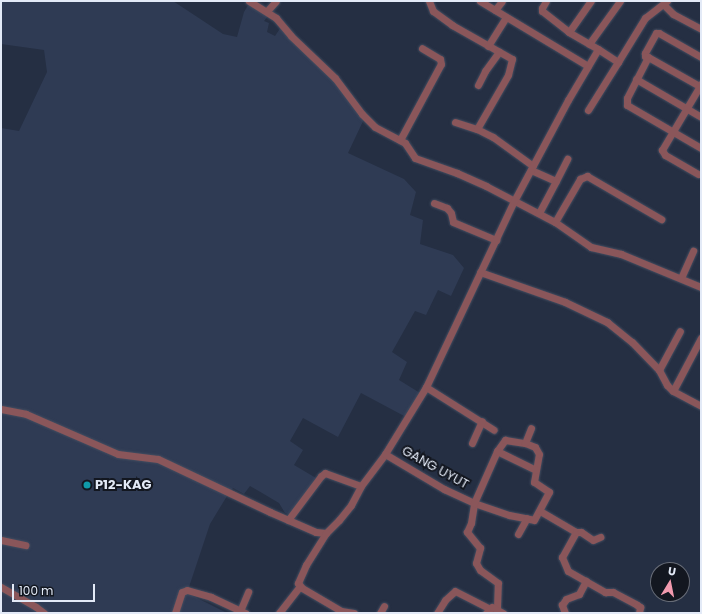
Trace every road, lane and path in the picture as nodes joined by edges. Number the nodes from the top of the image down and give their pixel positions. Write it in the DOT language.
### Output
graph roads {
  1 [pos="249,1"];
  2 [pos="276,1"];
  3 [pos="429,1"];
  4 [pos="480,1"];
  5 [pos="502,1"];
  6 [pos="546,1"];
  7 [pos="591,1"];
  8 [pos="620,1"];
  9 [pos="666,4"];
  10 [pos="495,10"];
  11 [pos="267,11"];
  12 [pos="506,17"];
  13 [pos="701,29"];
  14 [pos="569,32"];
  15 [pos="590,44"];
  16 [pos="488,46"];
  17 [pos="422,48"];
  18 [pos="598,49"];
  19 [pos="499,52"];
  20 [pos="648,57"];
  21 [pos="701,58"];
  22 [pos="618,62"];
  23 [pos="588,66"];
  24 [pos="636,79"];
  25 [pos="478,85"];
  26 [pos="701,86"];
  27 [pos="687,109"];
  28 [pos="588,110"];
  29 [pos="701,117"];
  30 [pos="454,122"];
  31 [pos="478,129"];
  32 [pos="673,133"];
  33 [pos="400,140"];
  34 [pos="701,148"];
  35 [pos="567,160"];
  36 [pos="532,168"];
  37 [pos="698,174"];
  38 [pos="556,181"];
  39 [pos="514,201"];
  40 [pos="434,203"];
  41 [pos="539,214"];
  42 [pos="661,219"];
  43 [pos="555,222"];
  44 [pos="496,240"];
  45 [pos="692,251"];
  46 [pos="480,272"];
  47 [pos="681,278"];
  48 [pos="701,287"];
  49 [pos="680,331"];
  50 [pos="701,338"];
  51 [pos="659,370"];
  52 [pos="426,387"];
  53 [pos="673,391"];
  54 [pos="701,406"];
  55 [pos="1,409"];
  56 [pos="482,421"];
  57 [pos="531,428"];
  58 [pos="494,430"];
  59 [pos="525,443"];
  60 [pos="472,444"];
  61 [pos="497,451"];
  62 [pos="385,454"];
  63 [pos="536,470"];
  64 [pos="361,486"];
  65 [pos="474,503"];
  66 [pos="540,511"];
  67 [pos="527,518"];
  68 [pos="288,520"];
  69 [pos="576,532"];
  70 [pos="326,533"];
  71 [pos="518,534"];
  72 [pos="600,537"];
  73 [pos="1,540"];
  74 [pos="24,545"];
  75 [pos="586,581"];
  76 [pos="300,586"];
  77 [pos="1,587"];
  78 [pos="248,592"];
  79 [pos="384,606"];
  80 [pos="491,610"];
  81 [pos="243,612"];
  82 [pos="44,613"];
  83 [pos="175,613"];
  84 [pos="279,613"];
  85 [pos="354,613"];
  86 [pos="380,613"];
  87 [pos="437,613"];
  88 [pos="503,613"];
  89 [pos="565,613"];
  90 [pos="639,613"];
  1 -- 11 [label="street"];
  2 -- 11 [label="street"];
  3 -- 16 [label="street"];
  4 -- 10 [label="street"];
  5 -- 10 [label="street"];
  6 -- 14 [label="street"];
  7 -- 14 [label="street"];
  8 -- 15 [label="street"];
  9 -- 13 [label="street"];
  9 -- 22 [label="street"];
  10 -- 12 [label="street"];
  11 -- 33 [label="street"];
  12 -- 16 [label="street"];
  12 -- 23 [label="street"];
  14 -- 15 [label="street"];
  15 -- 18 [label="street"];
  16 -- 19 [label="street"];
  17 -- 33 [label="street"];
  18 -- 22 [label="street"];
  18 -- 23 [label="street"];
  19 -- 25 [label="street"];
  19 -- 31 [label="street"];
  20 -- 21 [label="street"];
  20 -- 24 [label="street"];
  20 -- 26 [label="street"];
  22 -- 28 [label="street"];
  23 -- 36 [label="street"];
  24 -- 27 [label="street"];
  24 -- 32 [label="street"];
  26 -- 27 [label="street"];
  27 -- 29 [label="street"];
  27 -- 32 [label="street"];
  30 -- 31 [label="street"];
  31 -- 36 [label="street"];
  32 -- 34 [label="street"];
  32 -- 37 [label="street"];
  33 -- 39 [label="street"];
  35 -- 38 [label="street"];
  36 -- 38 [label="street"];
  36 -- 39 [label="street"];
  38 -- 41 [label="street"];
  39 -- 41 [label="street"];
  39 -- 44 [label="street"];
  40 -- 44 [label="street"];
  41 -- 43 [label="street"];
  42 -- 43 [label="street"];
  43 -- 47 [label="street"];
  44 -- 46 [label="street"];
  45 -- 47 [label="street"];
  46 -- 51 [label="street"];
  46 -- 52 [label="street"];
  47 -- 48 [label="street"];
  49 -- 51 [label="street"];
  50 -- 53 [label="street"];
  51 -- 53 [label="street"];
  52 -- 56 [label="street"];
  52 -- 62 [label="street"];
  53 -- 54 [label="street"];
  55 -- 68 [label="street"];
  56 -- 58 [label="street"];
  56 -- 60 [label="street"];
  57 -- 59 [label="street"];
  59 -- 61 [label="street"];
  59 -- 63 [label="street"];
  61 -- 63 [label="street"];
  61 -- 65 [label="street"];
  62 -- 64 [label="street"];
  62 -- 65 [label="street, GANG UYUT"];
  63 -- 66 [label="street"];
  64 -- 68 [label="street"];
  64 -- 70 [label="street"];
  65 -- 67 [label="street, GANG UYUT"];
  65 -- 80 [label="street"];
  66 -- 67 [label="street"];
  66 -- 69 [label="street"];
  67 -- 71 [label="street"];
  68 -- 70 [label="street"];
  69 -- 72 [label="street"];
  69 -- 75 [label="street"];
  70 -- 76 [label="street"];
  73 -- 74 [label="street"];
  75 -- 89 [label="street"];
  75 -- 90 [label="street"];
  76 -- 84 [label="street"];
  76 -- 85 [label="street"];
  77 -- 82 [label="street"];
  78 -- 81 [label="street"];
  79 -- 86 [label="street"];
  80 -- 87 [label="street"];
  80 -- 88 [label="street"];
  81 -- 83 [label="street"];
}
